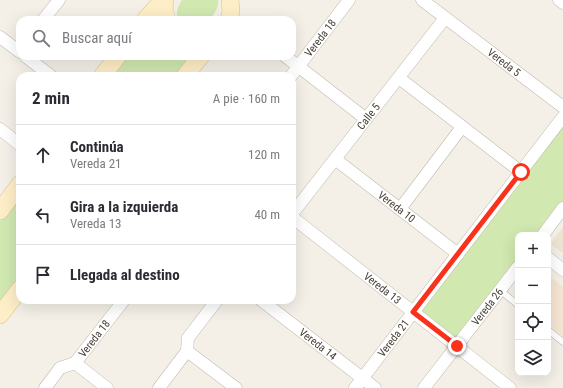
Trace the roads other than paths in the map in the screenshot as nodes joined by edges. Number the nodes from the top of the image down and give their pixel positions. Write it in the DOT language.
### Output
graph roads {
  1 [pos="59,0"];
  2 [pos="164,0"];
  3 [pos="244,0"];
  4 [pos="349,0"];
  5 [pos="422,0"];
  6 [pos="559,0"];
  7 [pos="563,3"];
  8 [pos="232,13"];
  9 [pos="46,16"];
  10 [pos="149,16"];
  11 [pos="166,16"];
  12 [pos="445,18"];
  13 [pos="0,37"];
  14 [pos="16,48"];
  15 [pos="31,60"];
  16 [pos="115,60"];
  17 [pos="198,60"];
  18 [pos="288,60"];
  19 [pos="295,71"];
  20 [pos="46,72"];
  21 [pos="105,72"];
  22 [pos="188,72"];
  23 [pos="399,78"];
  24 [pos="563,107"];
  25 [pos="563,117"];
  26 [pos="366,119"];
  27 [pos="462,127"];
  28 [pos="0,129"];
  29 [pos="16,142"];
  30 [pos="335,159"];
  31 [pos="521,172"];
  32 [pos="16,189"];
  33 [pos="563,208"];
  34 [pos="296,209"];
  35 [pos="400,209"];
  36 [pos="0,211"];
  37 [pos="296,221"];
  38 [pos="544,232"];
  39 [pos="458,254"];
  40 [pos="551,260"];
  41 [pos="517,268"];
  42 [pos="563,270"];
  43 [pos="500,290"];
  44 [pos="16,294"];
  45 [pos="120,304"];
  46 [pos="214,304"];
  47 [pos="266,304"];
  48 [pos="517,304"];
  49 [pos="413,312"];
  50 [pos="0,315"];
  51 [pos="551,332"];
  52 [pos="563,342"];
  53 [pos="457,346"];
  54 [pos="187,351"];
  55 [pos="75,363"];
  56 [pos="359,383"];
  57 [pos="45,388"];
  58 [pos="107,388"];
  59 [pos="159,388"];
  60 [pos="236,388"];
  61 [pos="375,388"];
  62 [pos="424,388"];
  63 [pos="510,388"];
  1 -- 9 [label="street"];
  2 -- 10 [label="main road"];
  2 -- 11 [label="main road"];
  3 -- 8 [label="main road"];
  4 -- 19 [label="street, Vereda 18"];
  5 -- 12 [label="street, Vereda 5"];
  6 -- 7 [label="street"];
  12 -- 23 [label="street, Calle 5"];
  12 -- 24 [label="street, Vereda 5"];
  13 -- 14 [label="street"];
  15 -- 20 [label="street"];
  16 -- 21 [label="main road"];
  17 -- 22 [label="main road"];
  18 -- 19 [label="street"];
  19 -- 26 [label="street"];
  23 -- 26 [label="street, Calle 5"];
  23 -- 27 [label="street"];
  25 -- 31 [label="street, Vereda 21"];
  26 -- 30 [label="street, Calle 5"];
  27 -- 31 [label="street"];
  27 -- 35 [label="street"];
  28 -- 29 [label="street"];
  30 -- 34 [label="street, Calle 5"];
  30 -- 35 [label="street, Vereda 10"];
  31 -- 39 [label="street, Vereda 21"];
  32 -- 36 [label="main road"];
  33 -- 38 [label="street"];
  35 -- 39 [label="street, Vereda 10"];
  37 -- 49 [label="street, Vereda 13"];
  39 -- 49 [label="street, Vereda 21"];
  40 -- 42 [label="street"];
  41 -- 43 [label="street, Vereda 26"];
  43 -- 48 [label="lane"];
  43 -- 53 [label="street, Vereda 26"];
  44 -- 50 [label="main road"];
  45 -- 55 [label="street, Vereda 18"];
  46 -- 54 [label="street"];
  47 -- 56 [label="street, Vereda 14"];
  49 -- 53 [label="street, Vereda 13"];
  49 -- 56 [label="street, Vereda 21"];
  51 -- 52 [label="lane"];
  53 -- 62 [label="street, Vereda 26"];
  53 -- 63 [label="street, Vereda 13"];
  54 -- 59 [label="street"];
  54 -- 60 [label="street"];
  55 -- 57 [label="street, Vereda 18"];
  55 -- 58 [label="street"];
  56 -- 61 [label="street, Vereda 14"];
}
